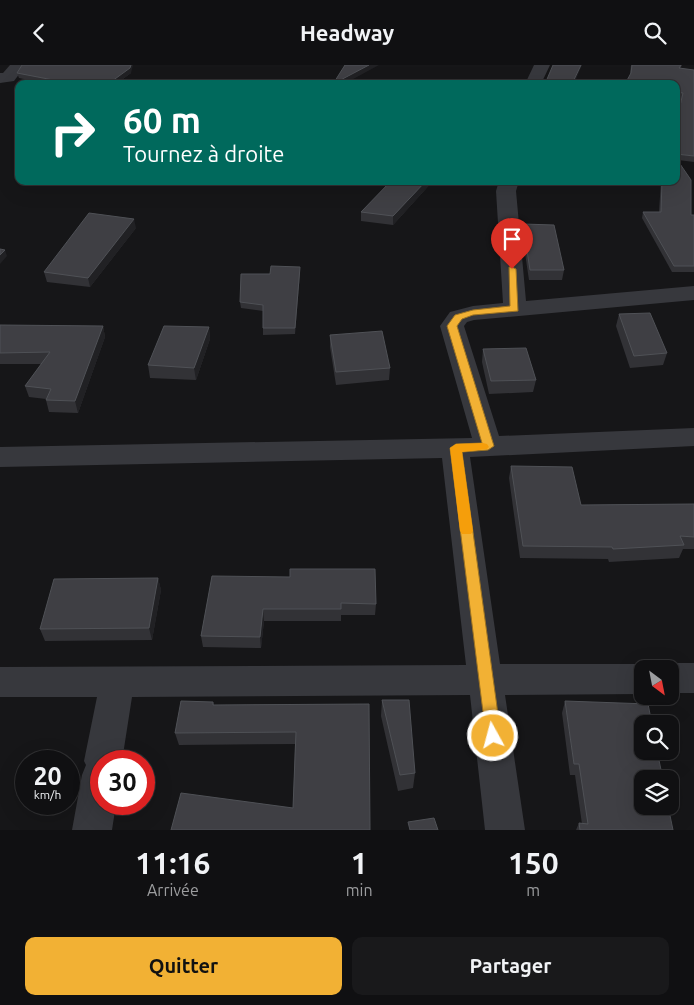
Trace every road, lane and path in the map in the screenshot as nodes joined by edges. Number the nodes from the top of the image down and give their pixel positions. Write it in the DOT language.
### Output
graph roads {
  1 [pos="18,65"];
  2 [pos="542,65"];
  3 [pos="0,78"];
  4 [pos="535,80"];
  5 [pos="508,185"];
  6 [pos="694,293"];
  7 [pos="515,309"];
  8 [pos="694,437"];
  9 [pos="488,446"];
  10 [pos="456,448"];
  11 [pos="0,457"];
  12 [pos="694,678"];
  13 [pos="486,679"];
  14 [pos="634,679"];
  15 [pos="679,679"];
  16 [pos="116,682"];
  17 [pos="0,683"];
  18 [pos="106,750"];
  19 [pos="94,815"];
  20 [pos="92,830"];
  21 [pos="505,830"];
  1 -- 3 [label="street"];
  2 -- 4 [label="street"];
  5 -- 7 [label="street"];
  6 -- 7 [label="street"];
  7 -- 9 [label="street"];
  8 -- 9 [label="street"];
  9 -- 10 [label="street"];
  10 -- 11 [label="street"];
  10 -- 13 [label="street"];
  12 -- 15 [label="street"];
  13 -- 14 [label="street"];
  13 -- 16 [label="street"];
  13 -- 21 [label="street"];
  16 -- 17 [label="street"];
  16 -- 18 [label="street"];
  19 -- 20 [label="street"];
}
